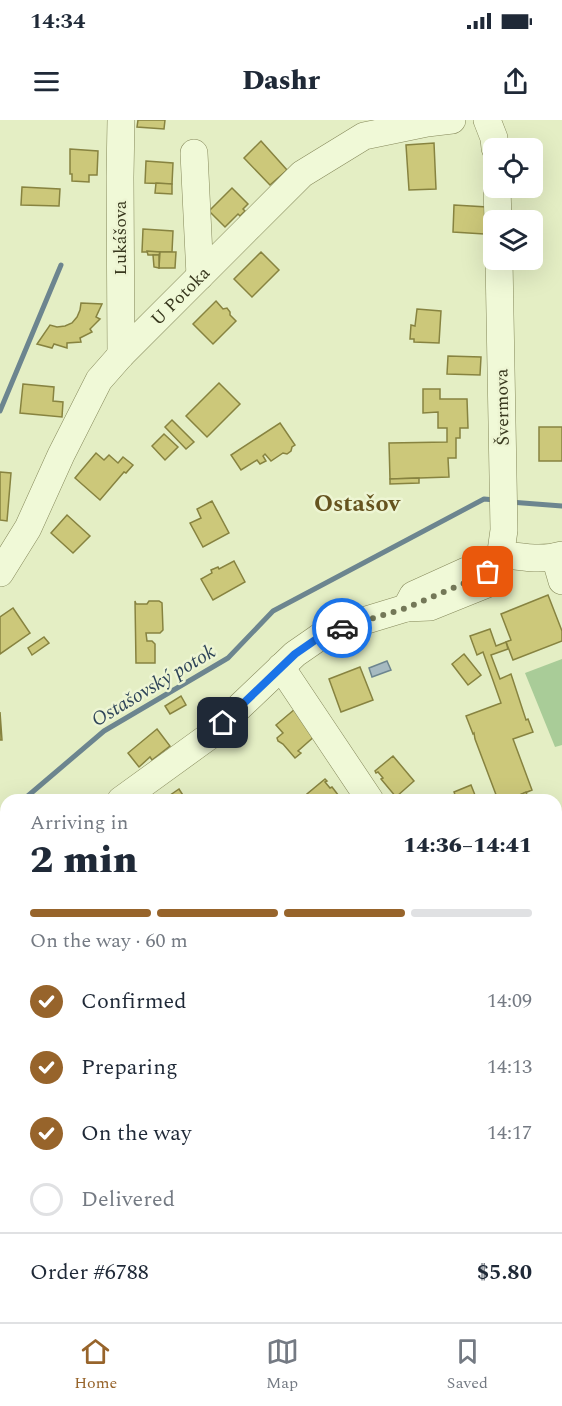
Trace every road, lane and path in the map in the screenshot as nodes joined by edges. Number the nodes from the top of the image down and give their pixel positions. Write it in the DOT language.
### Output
graph roads {
  1 [pos="121,120"];
  2 [pos="452,120"];
  3 [pos="487,120"];
  4 [pos="494,138"];
  5 [pos="194,153"];
  6 [pos="499,270"];
  7 [pos="200,276"];
  8 [pos="120,355"];
  9 [pos="494,563"];
  10 [pos="560,564"];
  11 [pos="0,573"];
  12 [pos="281,668"];
  13 [pos="129,794"];
  14 [pos="366,794"];
  1 -- 8 [label="street, Lukášova"];
  2 -- 7 [label="street, U Potoka"];
  3 -- 4 [label="street"];
  5 -- 7 [label="street"];
  6 -- 9 [label="street, Švermova"];
  7 -- 8 [label="street, U Potoka"];
  8 -- 11 [label="street, U Potoka"];
  9 -- 10 [label="street"];
  9 -- 12 [label="street, Švermova"];
  12 -- 13 [label="street"];
  12 -- 14 [label="street"];
}
